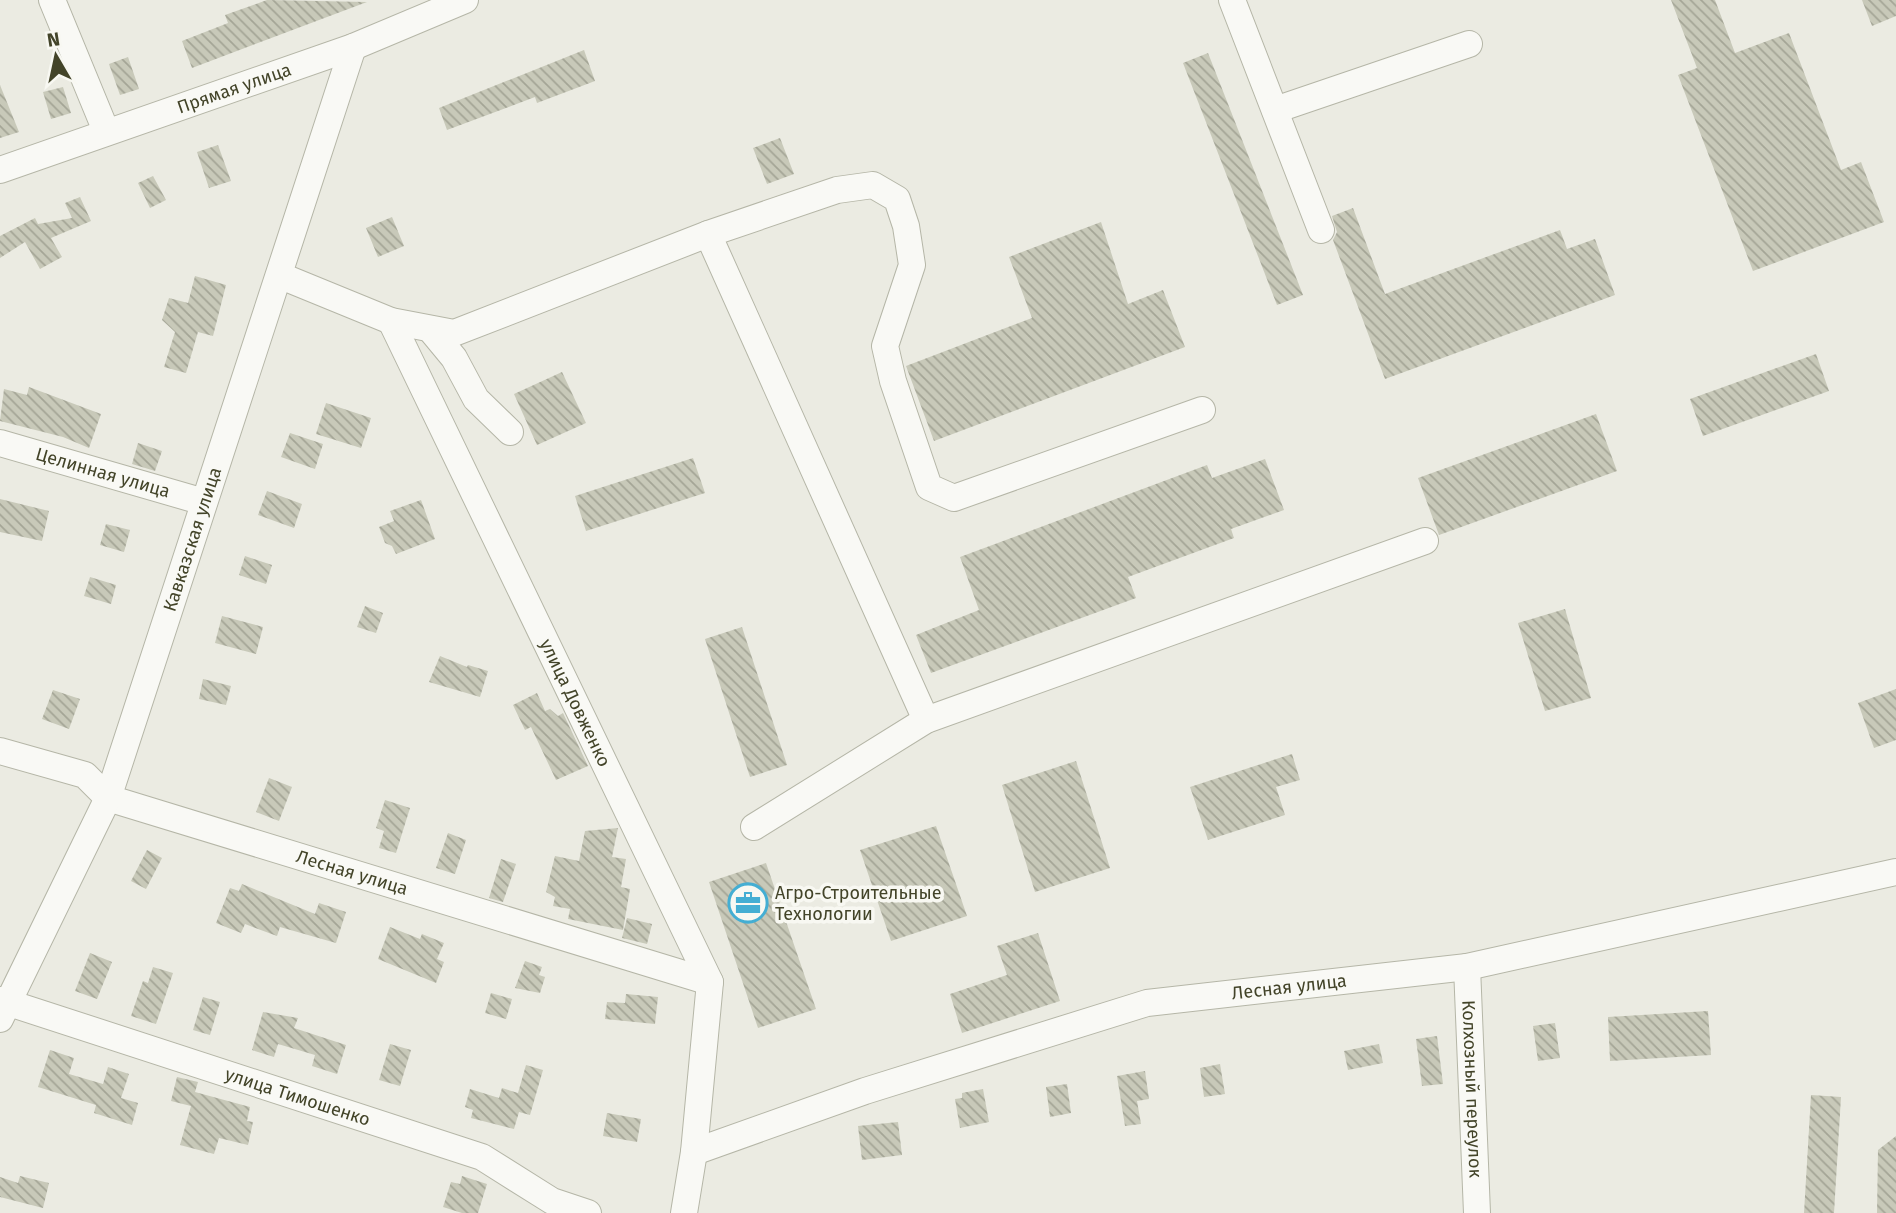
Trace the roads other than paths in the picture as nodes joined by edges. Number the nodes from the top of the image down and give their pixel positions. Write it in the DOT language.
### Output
graph roads {
  1 [pos="52,0"];
  2 [pos="465,0"];
  3 [pos="1232,0"];
  4 [pos="421,8"];
  5 [pos="1469,44"];
  6 [pos="353,47"];
  7 [pos="1275,110"];
  8 [pos="106,131"];
  9 [pos="0,170"];
  10 [pos="1321,230"];
  11 [pos="708,234"];
  12 [pos="281,276"];
  13 [pos="391,321"];
  14 [pos="430,329"];
  15 [pos="1202,410"];
  16 [pos="510,432"];
  17 [pos="0,443"];
  18 [pos="204,502"];
  19 [pos="1425,541"];
  20 [pos="926,720"];
  21 [pos="0,751"];
  22 [pos="108,798"];
  23 [pos="754,827"];
  24 [pos="1896,872"];
  25 [pos="1466,967"];
  26 [pos="710,982"];
  27 [pos="3,1007"];
  28 [pos="694,1152"];
  29 [pos="588,1213"];
  30 [pos="684,1213"];
  31 [pos="1477,1213"];
  1 -- 8 [label="street"];
  2 -- 4 [label="street, Прямая улица"];
  3 -- 7 [label="street"];
  4 -- 6 [label="street, Прямая улица"];
  5 -- 7 [label="street"];
  6 -- 8 [label="street, Прямая улица"];
  6 -- 12 [label="street, Кавказская улица"];
  7 -- 10 [label="street"];
  8 -- 9 [label="street, Прямая улица"];
  11 -- 14 [label="street"];
  11 -- 15 [label="street"];
  11 -- 20 [label="street"];
  12 -- 13 [label="street"];
  12 -- 18 [label="street, Кавказская улица"];
  13 -- 14 [label="street"];
  13 -- 26 [label="street, улица Довженко"];
  14 -- 16 [label="street"];
  17 -- 18 [label="street, Целинная улица"];
  18 -- 22 [label="street, Кавказская улица"];
  19 -- 20 [label="street"];
  20 -- 23 [label="street"];
  21 -- 22 [label="street, Лесная улица"];
  22 -- 26 [label="street, Лесная улица"];
  22 -- 27 [label="street, Кавказская улица"];
  24 -- 25 [label="street, Лесная улица"];
  25 -- 28 [label="street, Лесная улица"];
  25 -- 31 [label="street, Колхозный переулок"];
  26 -- 28 [label="street"];
  27 -- 29 [label="street, улица Тимошенко"];
  28 -- 30 [label="street"];
}
